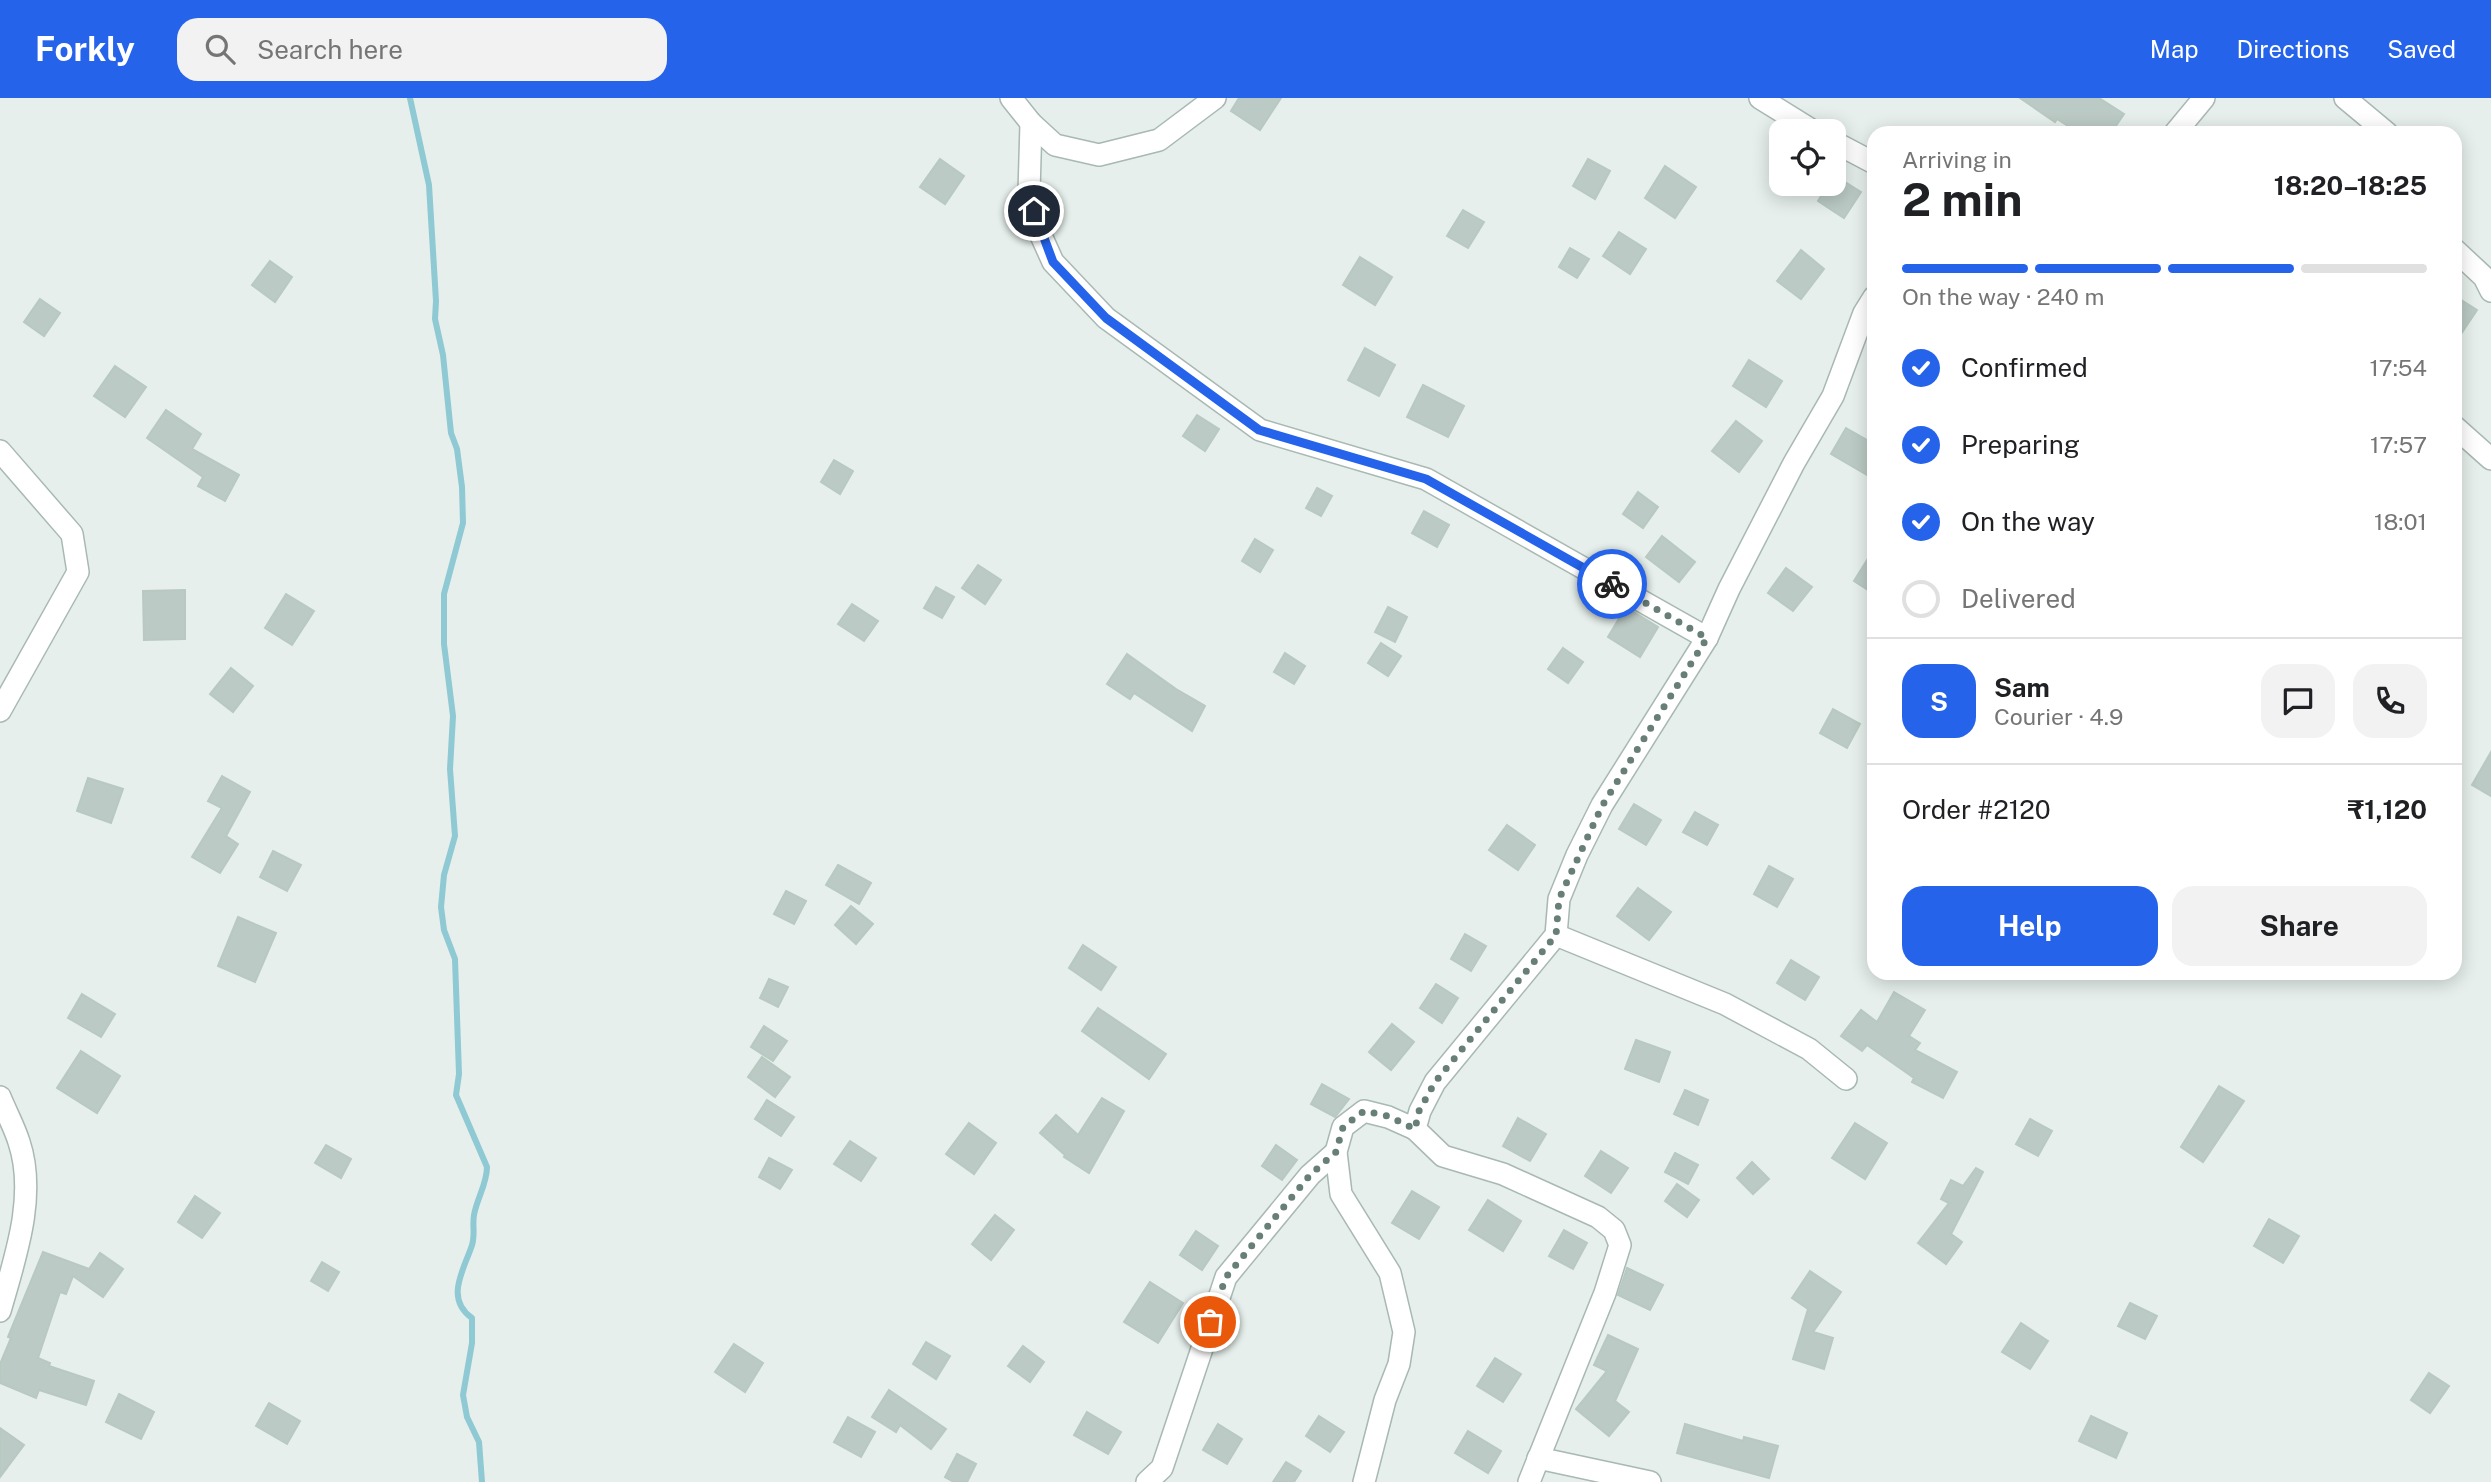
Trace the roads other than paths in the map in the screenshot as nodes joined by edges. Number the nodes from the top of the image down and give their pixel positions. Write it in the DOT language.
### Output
graph roads {
  1 [pos="1011,98"];
  2 [pos="1215,98"];
  3 [pos="1760,98"];
  4 [pos="2204,98"];
  5 [pos="2345,98"];
  6 [pos="1794,119"];
  7 [pos="1031,123"];
  8 [pos="2181,126"];
  9 [pos="2379,126"];
  10 [pos="1846,148"];
  11 [pos="1867,159"];
  12 [pos="2462,257"];
  13 [pos="2491,291"];
  14 [pos="1867,308"];
  15 [pos="2462,434"];
  16 [pos="0,450"];
  17 [pos="2491,459"];
  18 [pos="1707,638"];
  19 [pos="0,711"];
  20 [pos="1556,935"];
  21 [pos="1846,1079"];
  22 [pos="0,1097"];
  23 [pos="1415,1129"];
  24 [pos="1336,1152"];
  25 [pos="0,1311"];
  26 [pos="1538,1458"];
  27 [pos="1147,1482"];
  28 [pos="1364,1482"];
  29 [pos="1529,1482"];
  30 [pos="1650,1482"];
  1 -- 7 [label="street"];
  2 -- 7 [label="street"];
  3 -- 6 [label="street"];
  4 -- 8 [label="street"];
  5 -- 9 [label="street"];
  7 -- 18 [label="street"];
  10 -- 11 [label="street"];
  12 -- 13 [label="street"];
  14 -- 18 [label="street"];
  15 -- 17 [label="street"];
  16 -- 19 [label="street"];
  18 -- 20 [label="street"];
  20 -- 21 [label="street"];
  20 -- 23 [label="street"];
  22 -- 25 [label="street"];
  23 -- 24 [label="street"];
  23 -- 26 [label="street"];
  24 -- 27 [label="street"];
  24 -- 28 [label="street"];
  26 -- 29 [label="street"];
  26 -- 30 [label="street"];
}
